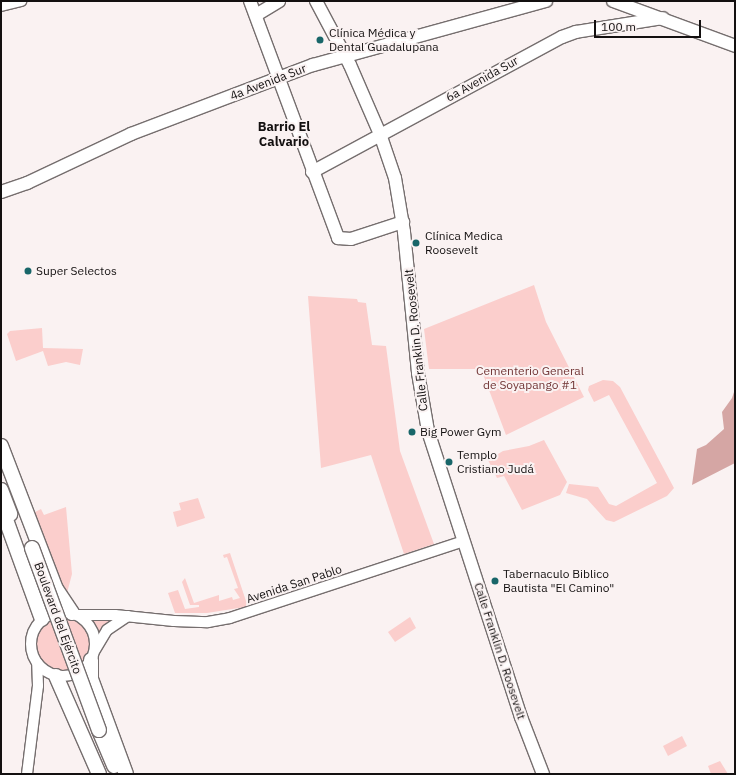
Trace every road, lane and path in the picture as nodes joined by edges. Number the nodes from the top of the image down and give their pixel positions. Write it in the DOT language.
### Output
graph roads {
  1 [pos="21,1"];
  2 [pos="250,1"];
  3 [pos="279,1"];
  4 [pos="316,1"];
  5 [pos="546,1"];
  6 [pos="619,2"];
  7 [pos="1,6"];
  8 [pos="256,15"];
  9 [pos="663,18"];
  10 [pos="628,24"];
  11 [pos="735,46"];
  12 [pos="346,56"];
  13 [pos="280,79"];
  14 [pos="380,134"];
  15 [pos="312,172"];
  16 [pos="1,192"];
  17 [pos="403,222"];
  18 [pos="1,446"];
  19 [pos="1,462"];
  20 [pos="1,490"];
  21 [pos="1,506"];
  22 [pos="464,541"];
  23 [pos="28,550"];
  24 [pos="74,614"];
  25 [pos="128,616"];
  26 [pos="42,619"];
  27 [pos="92,657"];
  28 [pos="37,663"];
  29 [pos="53,675"];
  30 [pos="38,686"];
  31 [pos="95,731"];
  32 [pos="27,774"];
  33 [pos="99,774"];
  34 [pos="108,774"];
  35 [pos="117,774"];
  36 [pos="126,774"];
  37 [pos="543,774"];
  1 -- 7 [label="street"];
  2 -- 8 [label="main road"];
  3 -- 8 [label="main road"];
  4 -- 12 [label="main road, Calle Franklin D. Roosevelt"];
  5 -- 12 [label="main road, 4a Avenida Sur"];
  6 -- 9 [label="main road"];
  6 -- 10 [label="main road"];
  8 -- 13 [label="main road"];
  9 -- 10 [label="main road, 6a Avenida Sur"];
  9 -- 11 [label="main road"];
  10 -- 14 [label="main road, 6a Avenida Sur"];
  12 -- 13 [label="main road, 4a Avenida Sur"];
  12 -- 14 [label="main road, Calle Franklin D. Roosevelt"];
  13 -- 15 [label="main road"];
  13 -- 16 [label="main road, 4a Avenida Sur"];
  14 -- 15 [label="main road, 6a Avenida Sur"];
  14 -- 17 [label="main road, Calle Franklin D. Roosevelt"];
  15 -- 17 [label="main road"];
  17 -- 22 [label="main road, Calle Franklin D. Roosevelt"];
  18 -- 24 [label="highway"];
  19 -- 23 [label="highway, Boulevard del Ejército"];
  20 -- 23 [label="highway, Boulevard del Ejército"];
  21 -- 26 [label="highway"];
  22 -- 25 [label="street, Avenida San Pablo"];
  22 -- 37 [label="main road, Calle Franklin D. Roosevelt"];
  23 -- 31 [label="highway, Boulevard del Ejército, bridge"];
  24 -- 25 [label="street, Avenida San Pablo"];
  24 -- 26 [label="street"];
  24 -- 27 [label="street"];
  25 -- 27 [label="street"];
  26 -- 28 [label="street"];
  27 -- 29 [label="street"];
  27 -- 36 [label="highway"];
  28 -- 29 [label="street"];
  28 -- 30 [label="street"];
  29 -- 30 [label="street"];
  29 -- 33 [label="highway"];
  30 -- 32 [label="street"];
  31 -- 34 [label="highway, Boulevard del Ejército"];
  31 -- 35 [label="highway, Boulevard del Ejército"];
}
